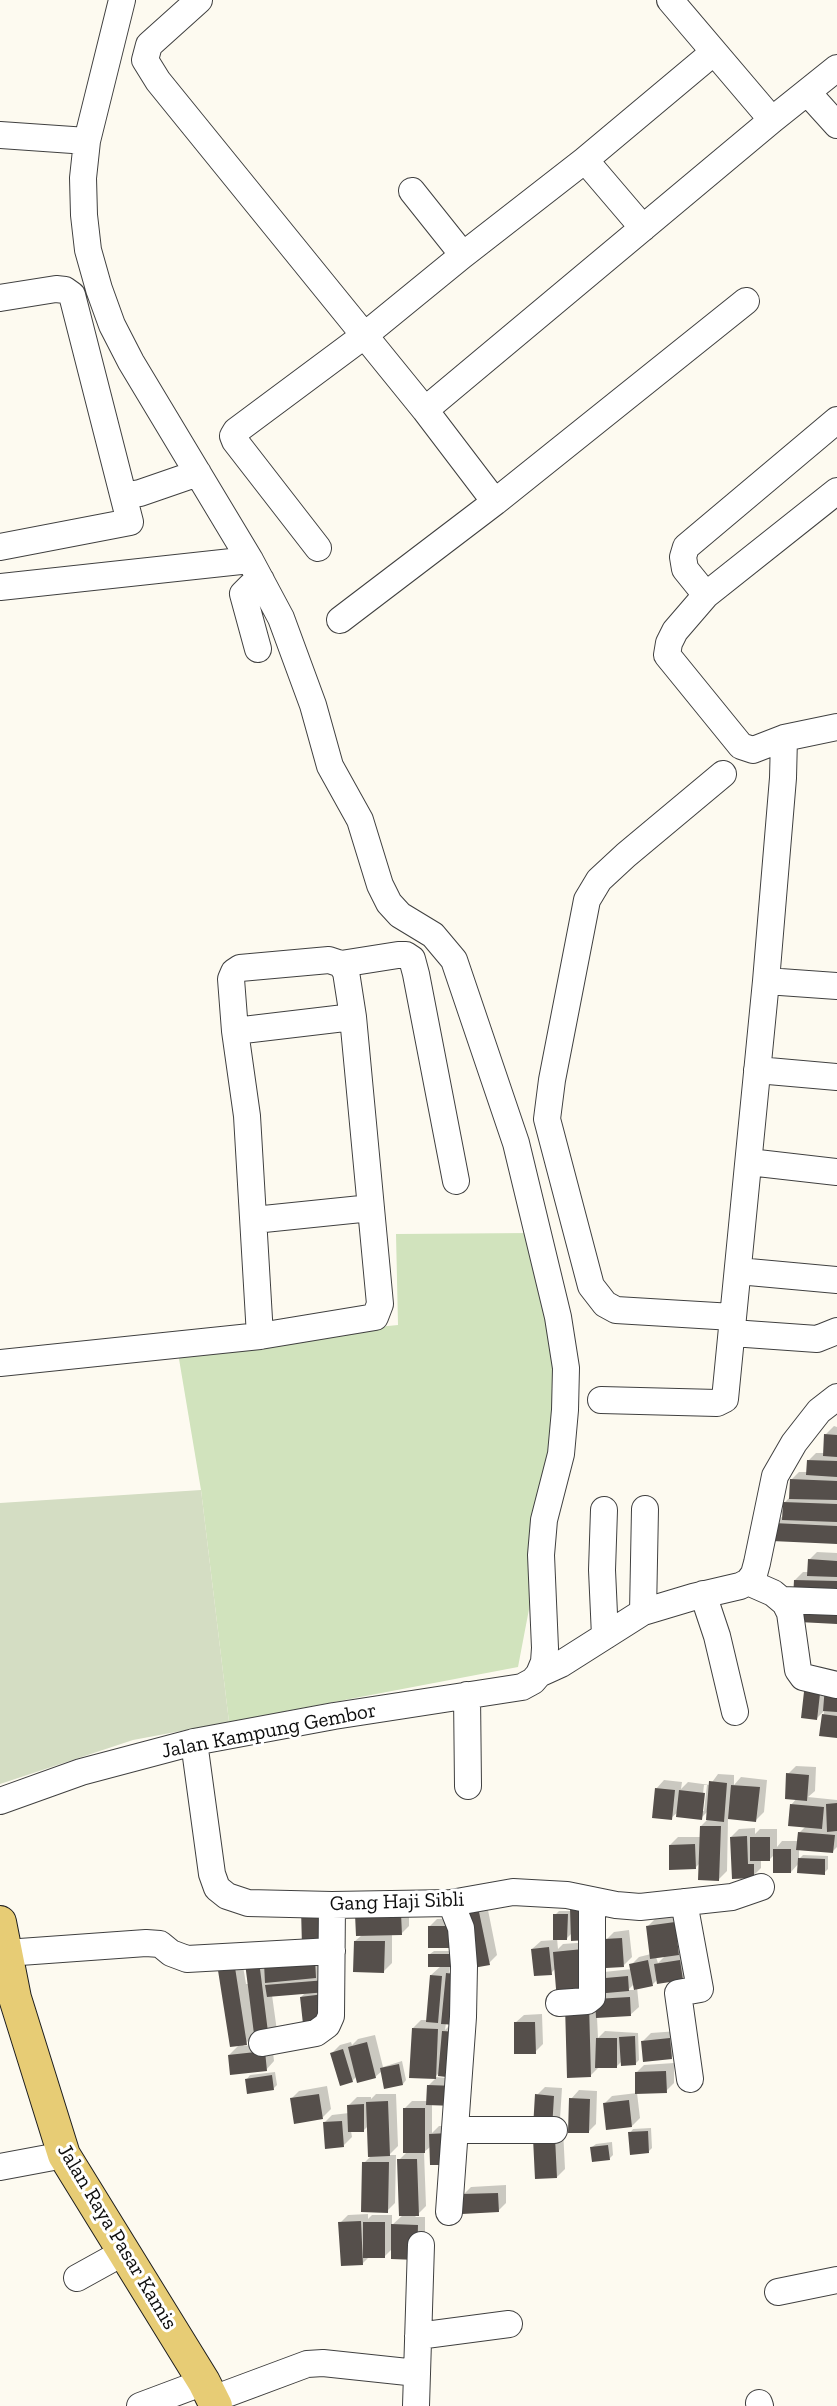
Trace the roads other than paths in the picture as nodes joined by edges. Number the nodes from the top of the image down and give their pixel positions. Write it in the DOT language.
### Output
graph roads {
  1 [pos="122,0"];
  2 [pos="199,0"];
  3 [pos="670,0"];
  4 [pos="714,52"];
  5 [pos="837,68"];
  6 [pos="808,93"];
  7 [pos="772,120"];
  8 [pos="837,125"];
  9 [pos="0,135"];
  10 [pos="87,141"];
  11 [pos="585,160"];
  12 [pos="412,191"];
  13 [pos="643,228"];
  14 [pos="463,255"];
  15 [pos="0,298"];
  16 [pos="746,301"];
  17 [pos="365,335"];
  18 [pos="425,410"];
  19 [pos="837,420"];
  20 [pos="198,472"];
  21 [pos="837,490"];
  22 [pos="124,496"];
  23 [pos="495,502"];
  24 [pos="0,547"];
  25 [pos="318,548"];
  26 [pos="255,570"];
  27 [pos="0,587"];
  28 [pos="706,595"];
  29 [pos="340,620"];
  30 [pos="258,649"];
  31 [pos="837,727"];
  32 [pos="784,738"];
  33 [pos="723,774"];
  34 [pos="341,964"];
  35 [pos="766,981"];
  36 [pos="837,986"];
  37 [pos="353,1017"];
  38 [pos="235,1031"];
  39 [pos="758,1070"];
  40 [pos="837,1077"];
  41 [pos="749,1162"];
  42 [pos="837,1172"];
  43 [pos="456,1181"];
  44 [pos="371,1208"];
  45 [pos="254,1220"];
  46 [pos="738,1271"];
  47 [pos="837,1280"];
  48 [pos="733,1325"];
  49 [pos="837,1331"];
  50 [pos="260,1336"];
  51 [pos="0,1363"];
  52 [pos="837,1396"];
  53 [pos="600,1400"];
  54 [pos="645,1509"];
  55 [pos="604,1510"];
  56 [pos="748,1582"];
  57 [pos="703,1594"];
  58 [pos="783,1600"];
  59 [pos="837,1602"];
  60 [pos="643,1612"];
  61 [pos="605,1636"];
  62 [pos="540,1674"];
  63 [pos="837,1685"];
  64 [pos="467,1695"];
  65 [pos="735,1712"];
  66 [pos="194,1742"];
  67 [pos="468,1786"];
  68 [pos="0,1801"];
  69 [pos="761,1887"];
  70 [pos="592,1901"];
  71 [pos="684,1902"];
  72 [pos="451,1903"];
  73 [pos="332,1905"];
  74 [pos="0,1922"];
  75 [pos="332,1951"];
  76 [pos="6,1953"];
  77 [pos="7,1992"];
  78 [pos="559,2003"];
  79 [pos="262,2043"];
  80 [pos="690,2079"];
  81 [pos="456,2130"];
  82 [pos="554,2130"];
  83 [pos="64,2155"];
  84 [pos="0,2167"];
  85 [pos="449,2212"];
  86 [pos="421,2245"];
  87 [pos="124,2252"];
  88 [pos="77,2277"];
  89 [pos="837,2280"];
  90 [pos="778,2292"];
  91 [pos="509,2324"];
  92 [pos="418,2336"];
  93 [pos="417,2373"];
  94 [pos="211,2396"];
  95 [pos="140,2406"];
  96 [pos="416,2406"];
  1 -- 10 [label="street"];
  2 -- 17 [label="street"];
  3 -- 4 [label="street"];
  4 -- 7 [label="street"];
  4 -- 11 [label="street"];
  5 -- 6 [label="street"];
  6 -- 7 [label="street"];
  6 -- 8 [label="street"];
  7 -- 13 [label="street"];
  9 -- 10 [label="street"];
  10 -- 20 [label="street"];
  11 -- 13 [label="street"];
  11 -- 14 [label="street"];
  12 -- 14 [label="street"];
  13 -- 18 [label="street"];
  14 -- 17 [label="street"];
  15 -- 22 [label="street"];
  16 -- 23 [label="street"];
  17 -- 18 [label="street"];
  17 -- 25 [label="street"];
  18 -- 23 [label="street"];
  19 -- 28 [label="street"];
  20 -- 22 [label="street"];
  20 -- 26 [label="street"];
  21 -- 28 [label="street"];
  22 -- 24 [label="street"];
  23 -- 29 [label="street"];
  26 -- 27 [label="street"];
  26 -- 30 [label="street"];
  26 -- 62 [label="street"];
  28 -- 32 [label="street"];
  31 -- 32 [label="street"];
  32 -- 35 [label="street"];
  33 -- 48 [label="street"];
  34 -- 37 [label="street"];
  34 -- 38 [label="street"];
  34 -- 43 [label="street"];
  35 -- 36 [label="street"];
  35 -- 39 [label="street"];
  37 -- 38 [label="street"];
  37 -- 44 [label="street"];
  38 -- 45 [label="street"];
  39 -- 40 [label="street"];
  39 -- 41 [label="street"];
  41 -- 42 [label="street"];
  41 -- 46 [label="street"];
  44 -- 45 [label="street"];
  44 -- 50 [label="street"];
  45 -- 50 [label="street"];
  46 -- 47 [label="street"];
  46 -- 48 [label="street"];
  48 -- 49 [label="street"];
  48 -- 53 [label="street"];
  50 -- 51 [label="street"];
  52 -- 56 [label="street"];
  54 -- 60 [label="street"];
  55 -- 61 [label="street"];
  56 -- 57 [label="street, Jalan Kampung Gembor"];
  56 -- 58 [label="street"];
  57 -- 60 [label="street, Jalan Kampung Gembor"];
  57 -- 65 [label="street"];
  58 -- 59 [label="street"];
  58 -- 63 [label="street"];
  60 -- 61 [label="street, Jalan Kampung Gembor"];
  61 -- 62 [label="street, Jalan Kampung Gembor"];
  62 -- 64 [label="street, Jalan Kampung Gembor"];
  64 -- 66 [label="street, Jalan Kampung Gembor"];
  64 -- 67 [label="street"];
  66 -- 68 [label="street, Jalan Kampung Gembor"];
  66 -- 73 [label="street, Gang Haji Sibli"];
  69 -- 71 [label="street, Gang Haji Sibli"];
  70 -- 71 [label="street, Gang Haji Sibli"];
  70 -- 72 [label="street, Gang Haji Sibli"];
  70 -- 78 [label="street"];
  71 -- 80 [label="street"];
  72 -- 73 [label="street, Gang Haji Sibli"];
  72 -- 81 [label="street"];
  73 -- 75 [label="street"];
  74 -- 76 [label="main road, Jalan Raya Pasar Kamis"];
  75 -- 76 [label="street"];
  75 -- 79 [label="street"];
  76 -- 77 [label="main road, Jalan Raya Pasar Kamis"];
  77 -- 83 [label="main road, Jalan Raya Pasar Kamis"];
  81 -- 82 [label="street"];
  81 -- 85 [label="street"];
  83 -- 84 [label="street"];
  83 -- 87 [label="main road, Jalan Raya Pasar Kamis"];
  86 -- 92 [label="street"];
  87 -- 88 [label="street"];
  87 -- 94 [label="main road, Jalan Raya Pasar Kamis"];
  89 -- 90 [label="street"];
  91 -- 92 [label="street"];
  92 -- 93 [label="street"];
  93 -- 94 [label="street"];
  93 -- 96 [label="street"];
  94 -- 95 [label="street"];
}
